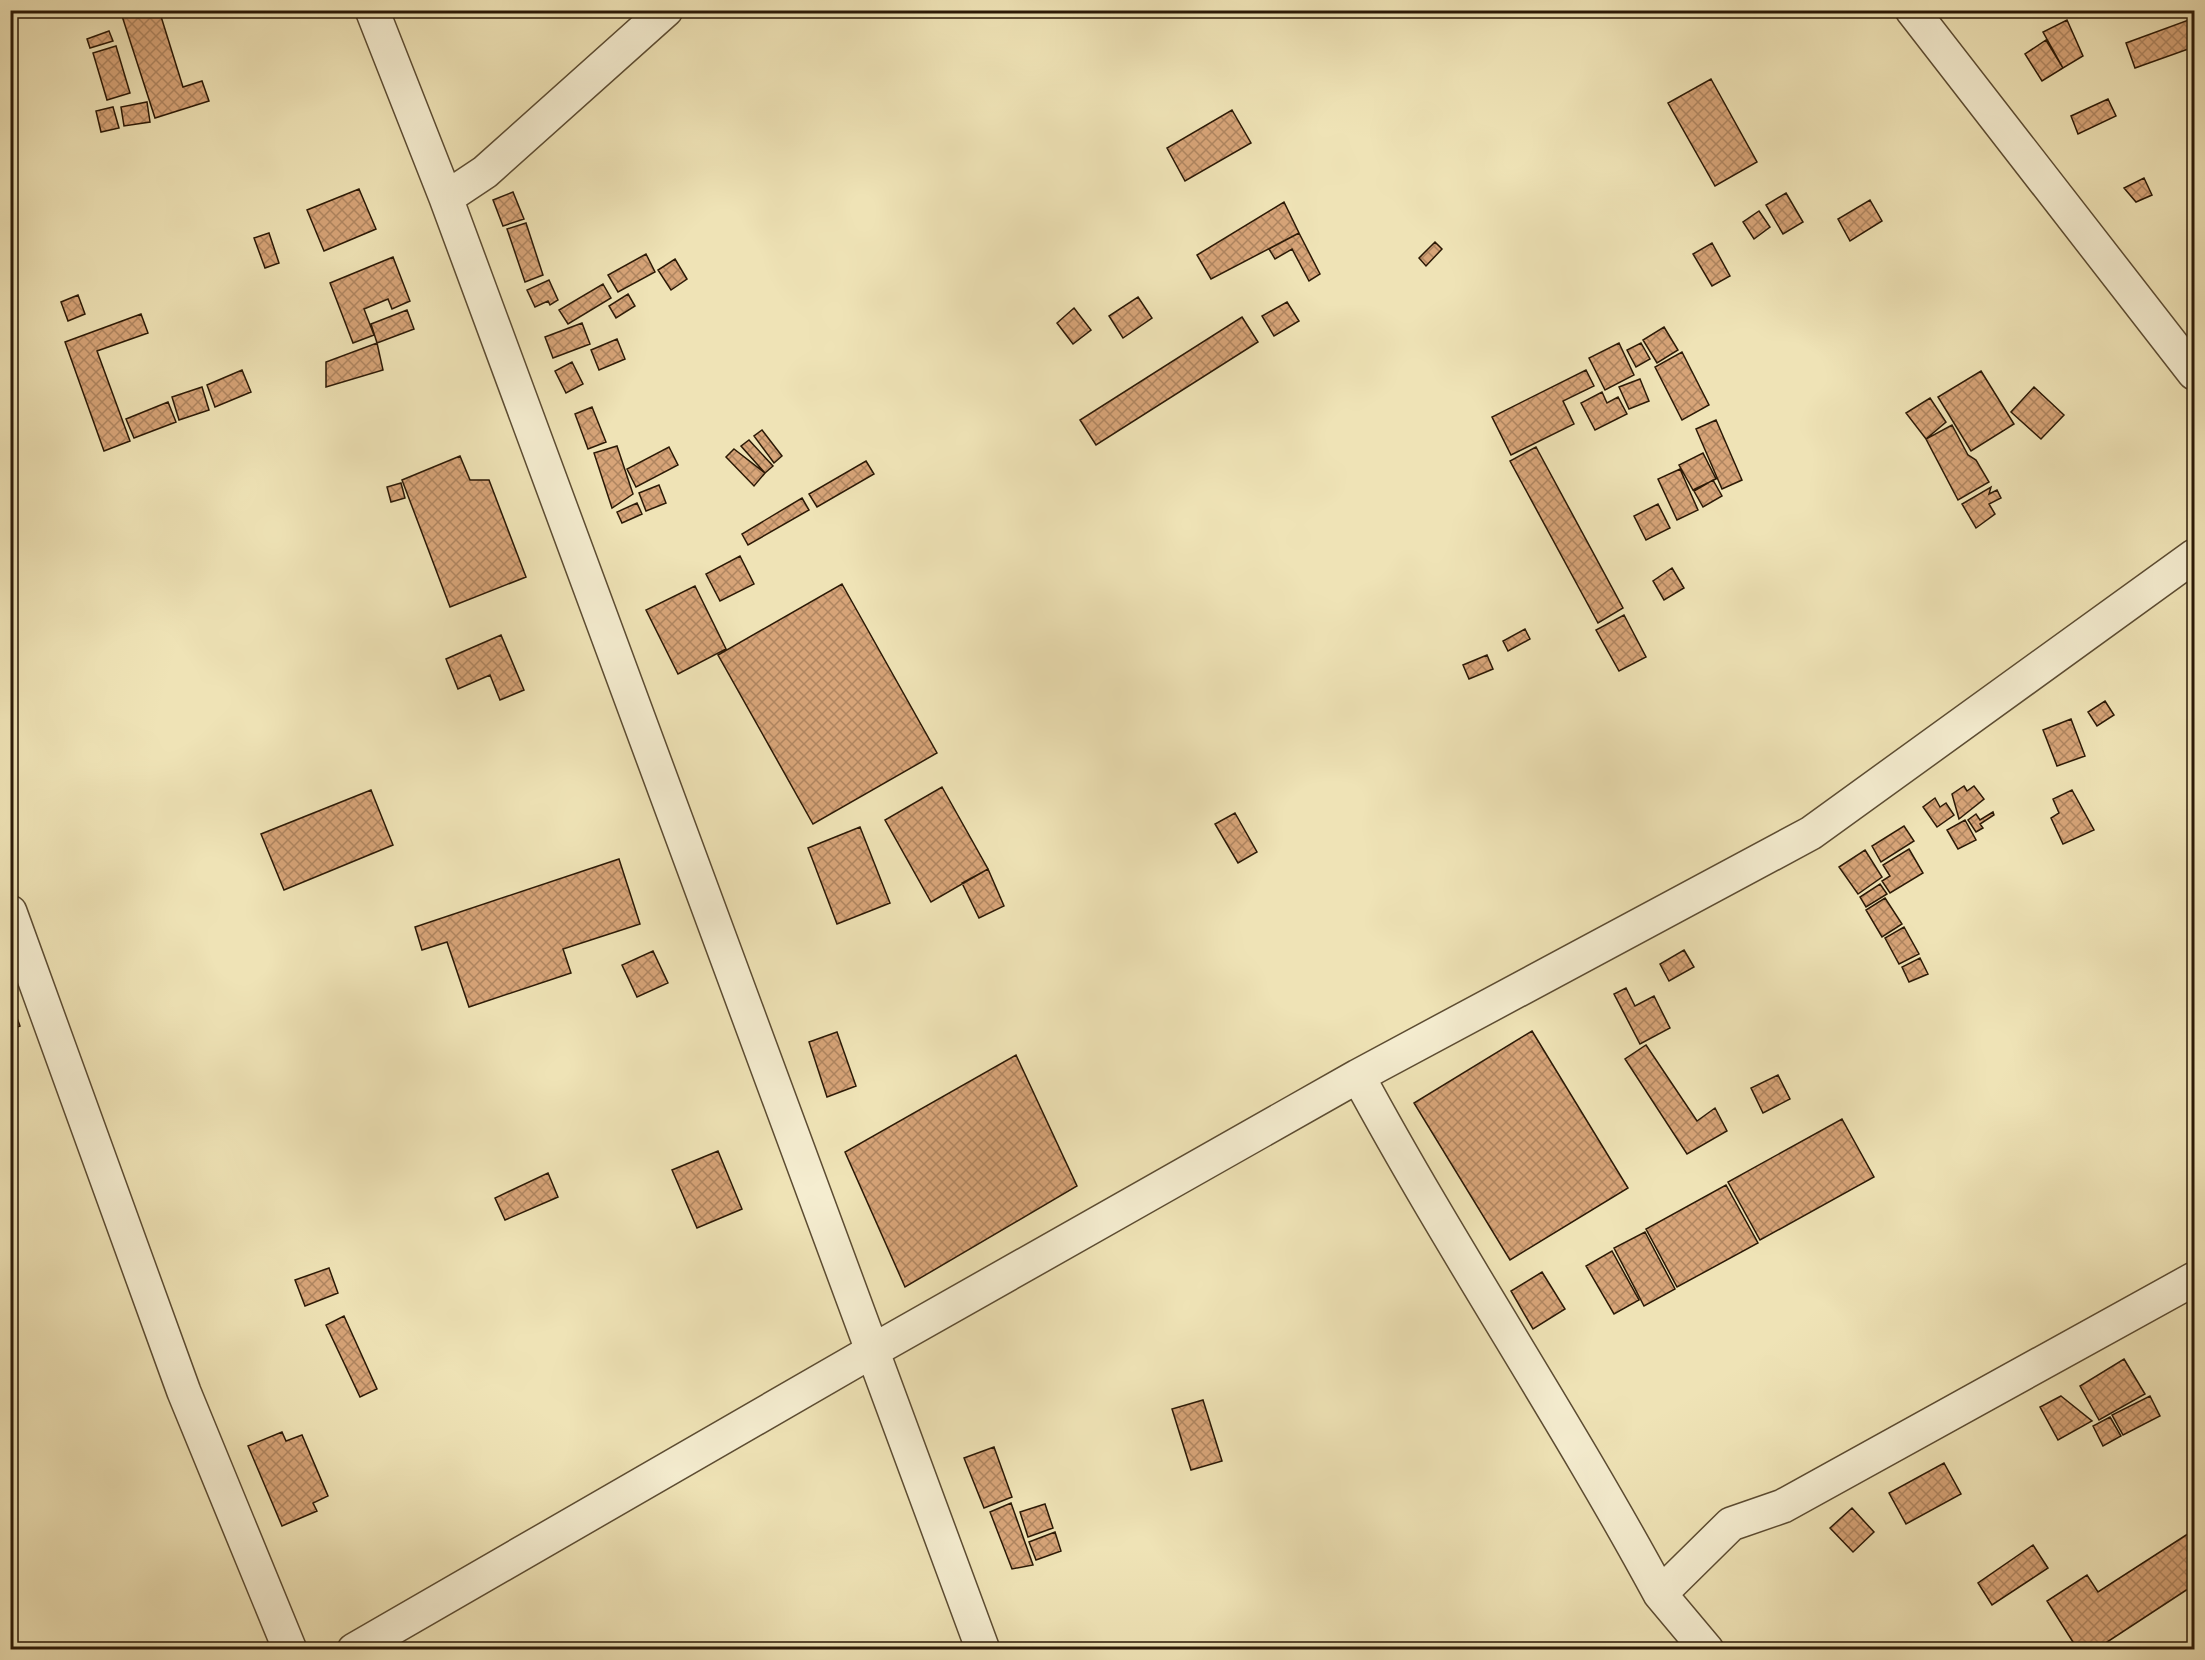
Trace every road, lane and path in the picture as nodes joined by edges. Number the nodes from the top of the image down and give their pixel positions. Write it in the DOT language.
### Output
graph roads {
  1 [pos="372,10"];
  2 [pos="666,10"];
  3 [pos="1912,10"];
  4 [pos="446,198"];
  5 [pos="2194,373"];
  6 [pos="2194,556"];
  7 [pos="10,912"];
  8 [pos="1358,1076"];
  9 [pos="2194,1279"];
  10 [pos="874,1350"];
  11 [pos="1660,1594"];
  12 [pos="290,1650"];
  13 [pos="354,1650"];
  14 [pos="983,1650"];
  15 [pos="1707,1650"];
  1 -- 4 [label="street"];
  2 -- 4 [label="street"];
  3 -- 5 [label="street"];
  4 -- 10 [label="street"];
  6 -- 8 [label="street"];
  7 -- 12 [label="street"];
  8 -- 10 [label="street"];
  8 -- 11 [label="street"];
  9 -- 11 [label="street"];
  10 -- 13 [label="street"];
  10 -- 14 [label="street"];
  11 -- 15 [label="street"];
}
